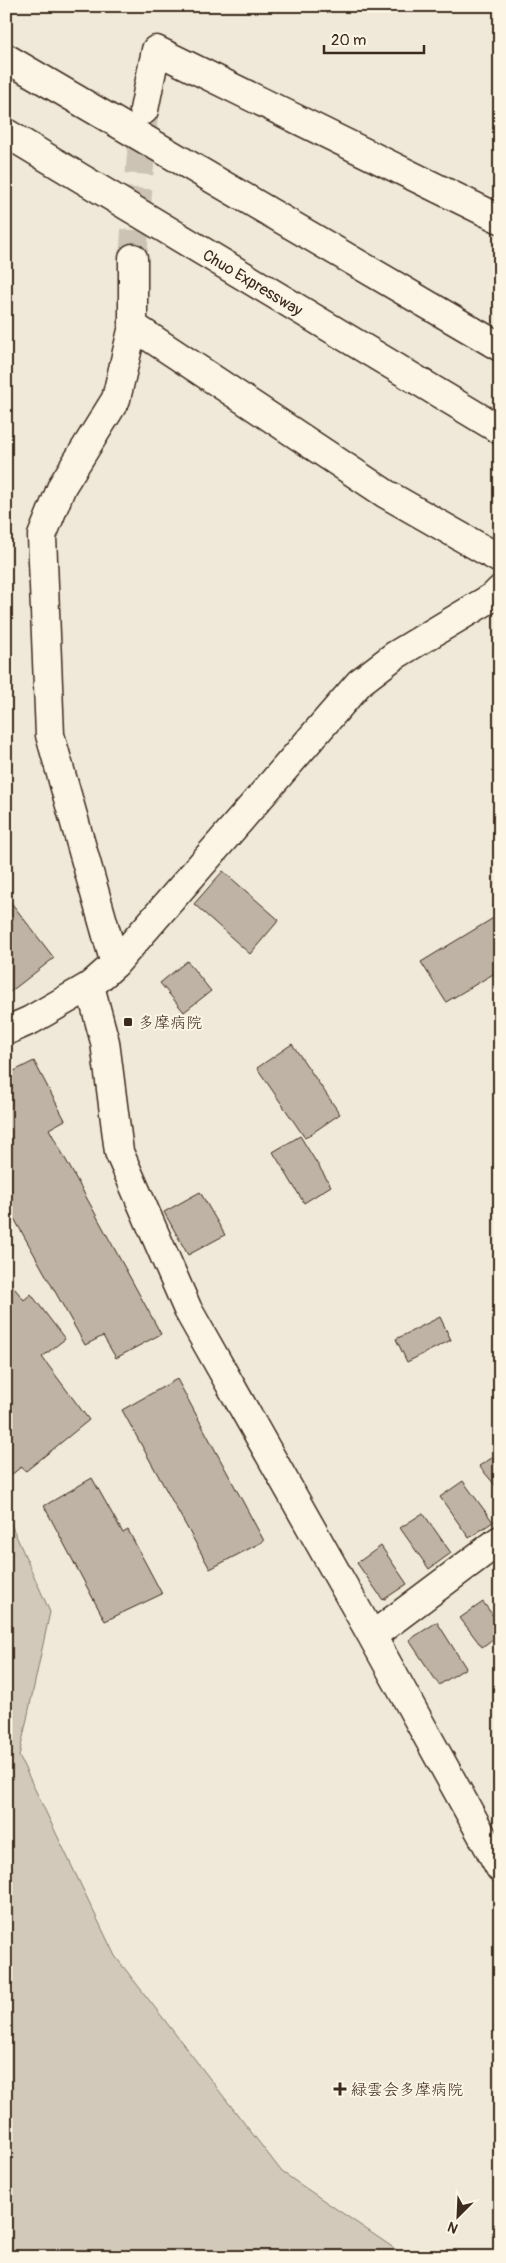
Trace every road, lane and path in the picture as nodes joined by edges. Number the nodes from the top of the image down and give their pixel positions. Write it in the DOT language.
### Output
graph roads {
  1 [pos="6,58"];
  2 [pos="144,110"];
  3 [pos="6,133"];
  4 [pos="500,219"];
  5 [pos="133,258"];
  6 [pos="133,326"];
  7 [pos="500,347"];
  8 [pos="500,430"];
  9 [pos="500,558"];
  10 [pos="500,590"];
  11 [pos="114,964"];
  12 [pos="90,986"];
  13 [pos="6,1031"];
  14 [pos="500,1540"];
  15 [pos="372,1636"];
  16 [pos="498,1860"];
  1 -- 7 [label="main road"];
  2 -- 4 [label="main road"];
  3 -- 8 [label="main road, Chuo Expressway"];
  5 -- 6 [label="main road"];
  6 -- 9 [label="main road"];
  6 -- 11 [label="main road"];
  10 -- 11 [label="main road"];
  11 -- 12 [label="main road"];
  12 -- 13 [label="main road"];
  12 -- 15 [label="main road"];
  14 -- 15 [label="main road"];
  15 -- 16 [label="main road"];
}
